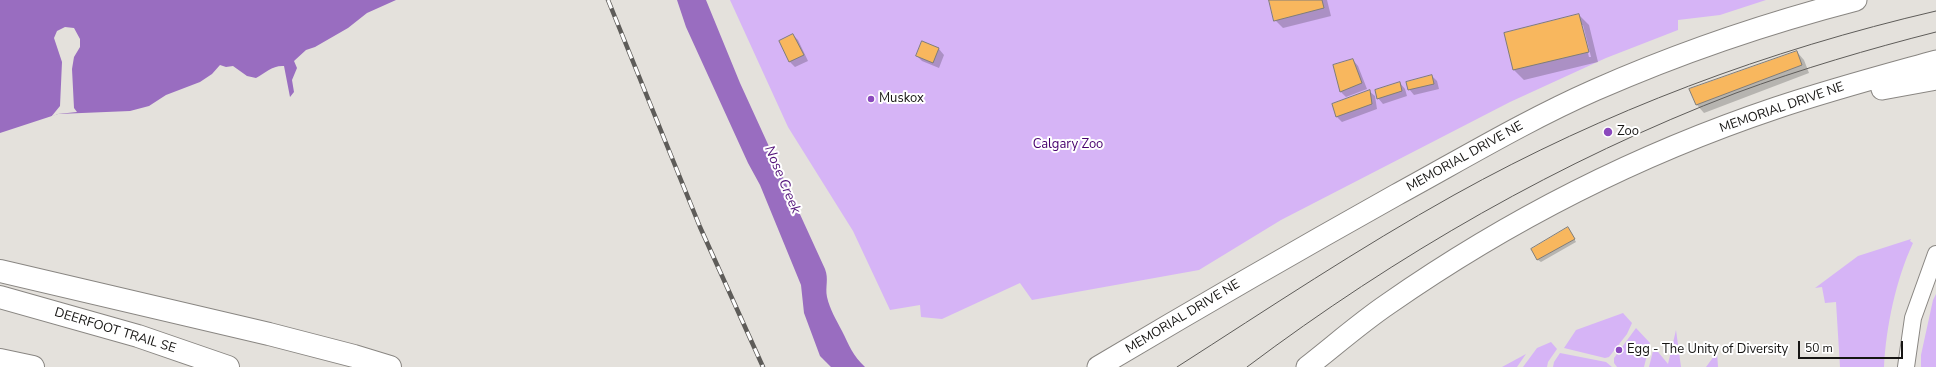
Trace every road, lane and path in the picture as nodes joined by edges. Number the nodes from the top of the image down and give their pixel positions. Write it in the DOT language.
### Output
graph roads {
  1 [pos="1856,0"];
  2 [pos="1936,61"];
  3 [pos="1936,79"];
  4 [pos="1820,93"];
  5 [pos="1936,254"];
  6 [pos="0,271"];
  7 [pos="0,297"];
  8 [pos="0,360"];
  9 [pos="33,367"];
  10 [pos="228,367"];
  11 [pos="390,367"];
  12 [pos="1098,367"];
  13 [pos="1307,367"];
  14 [pos="1906,367"];
  1 -- 12 [label="highway, MEMORIAL DRIVE NE"];
  2 -- 4 [label="highway, MEMORIAL DRIVE NE"];
  3 -- 4 [label="highway"];
  4 -- 13 [label="highway, MEMORIAL DRIVE NE"];
  5 -- 14 [label="street"];
  6 -- 11 [label="highway"];
  7 -- 10 [label="highway, DEERFOOT TRAIL SE"];
  8 -- 9 [label="highway"];
}
